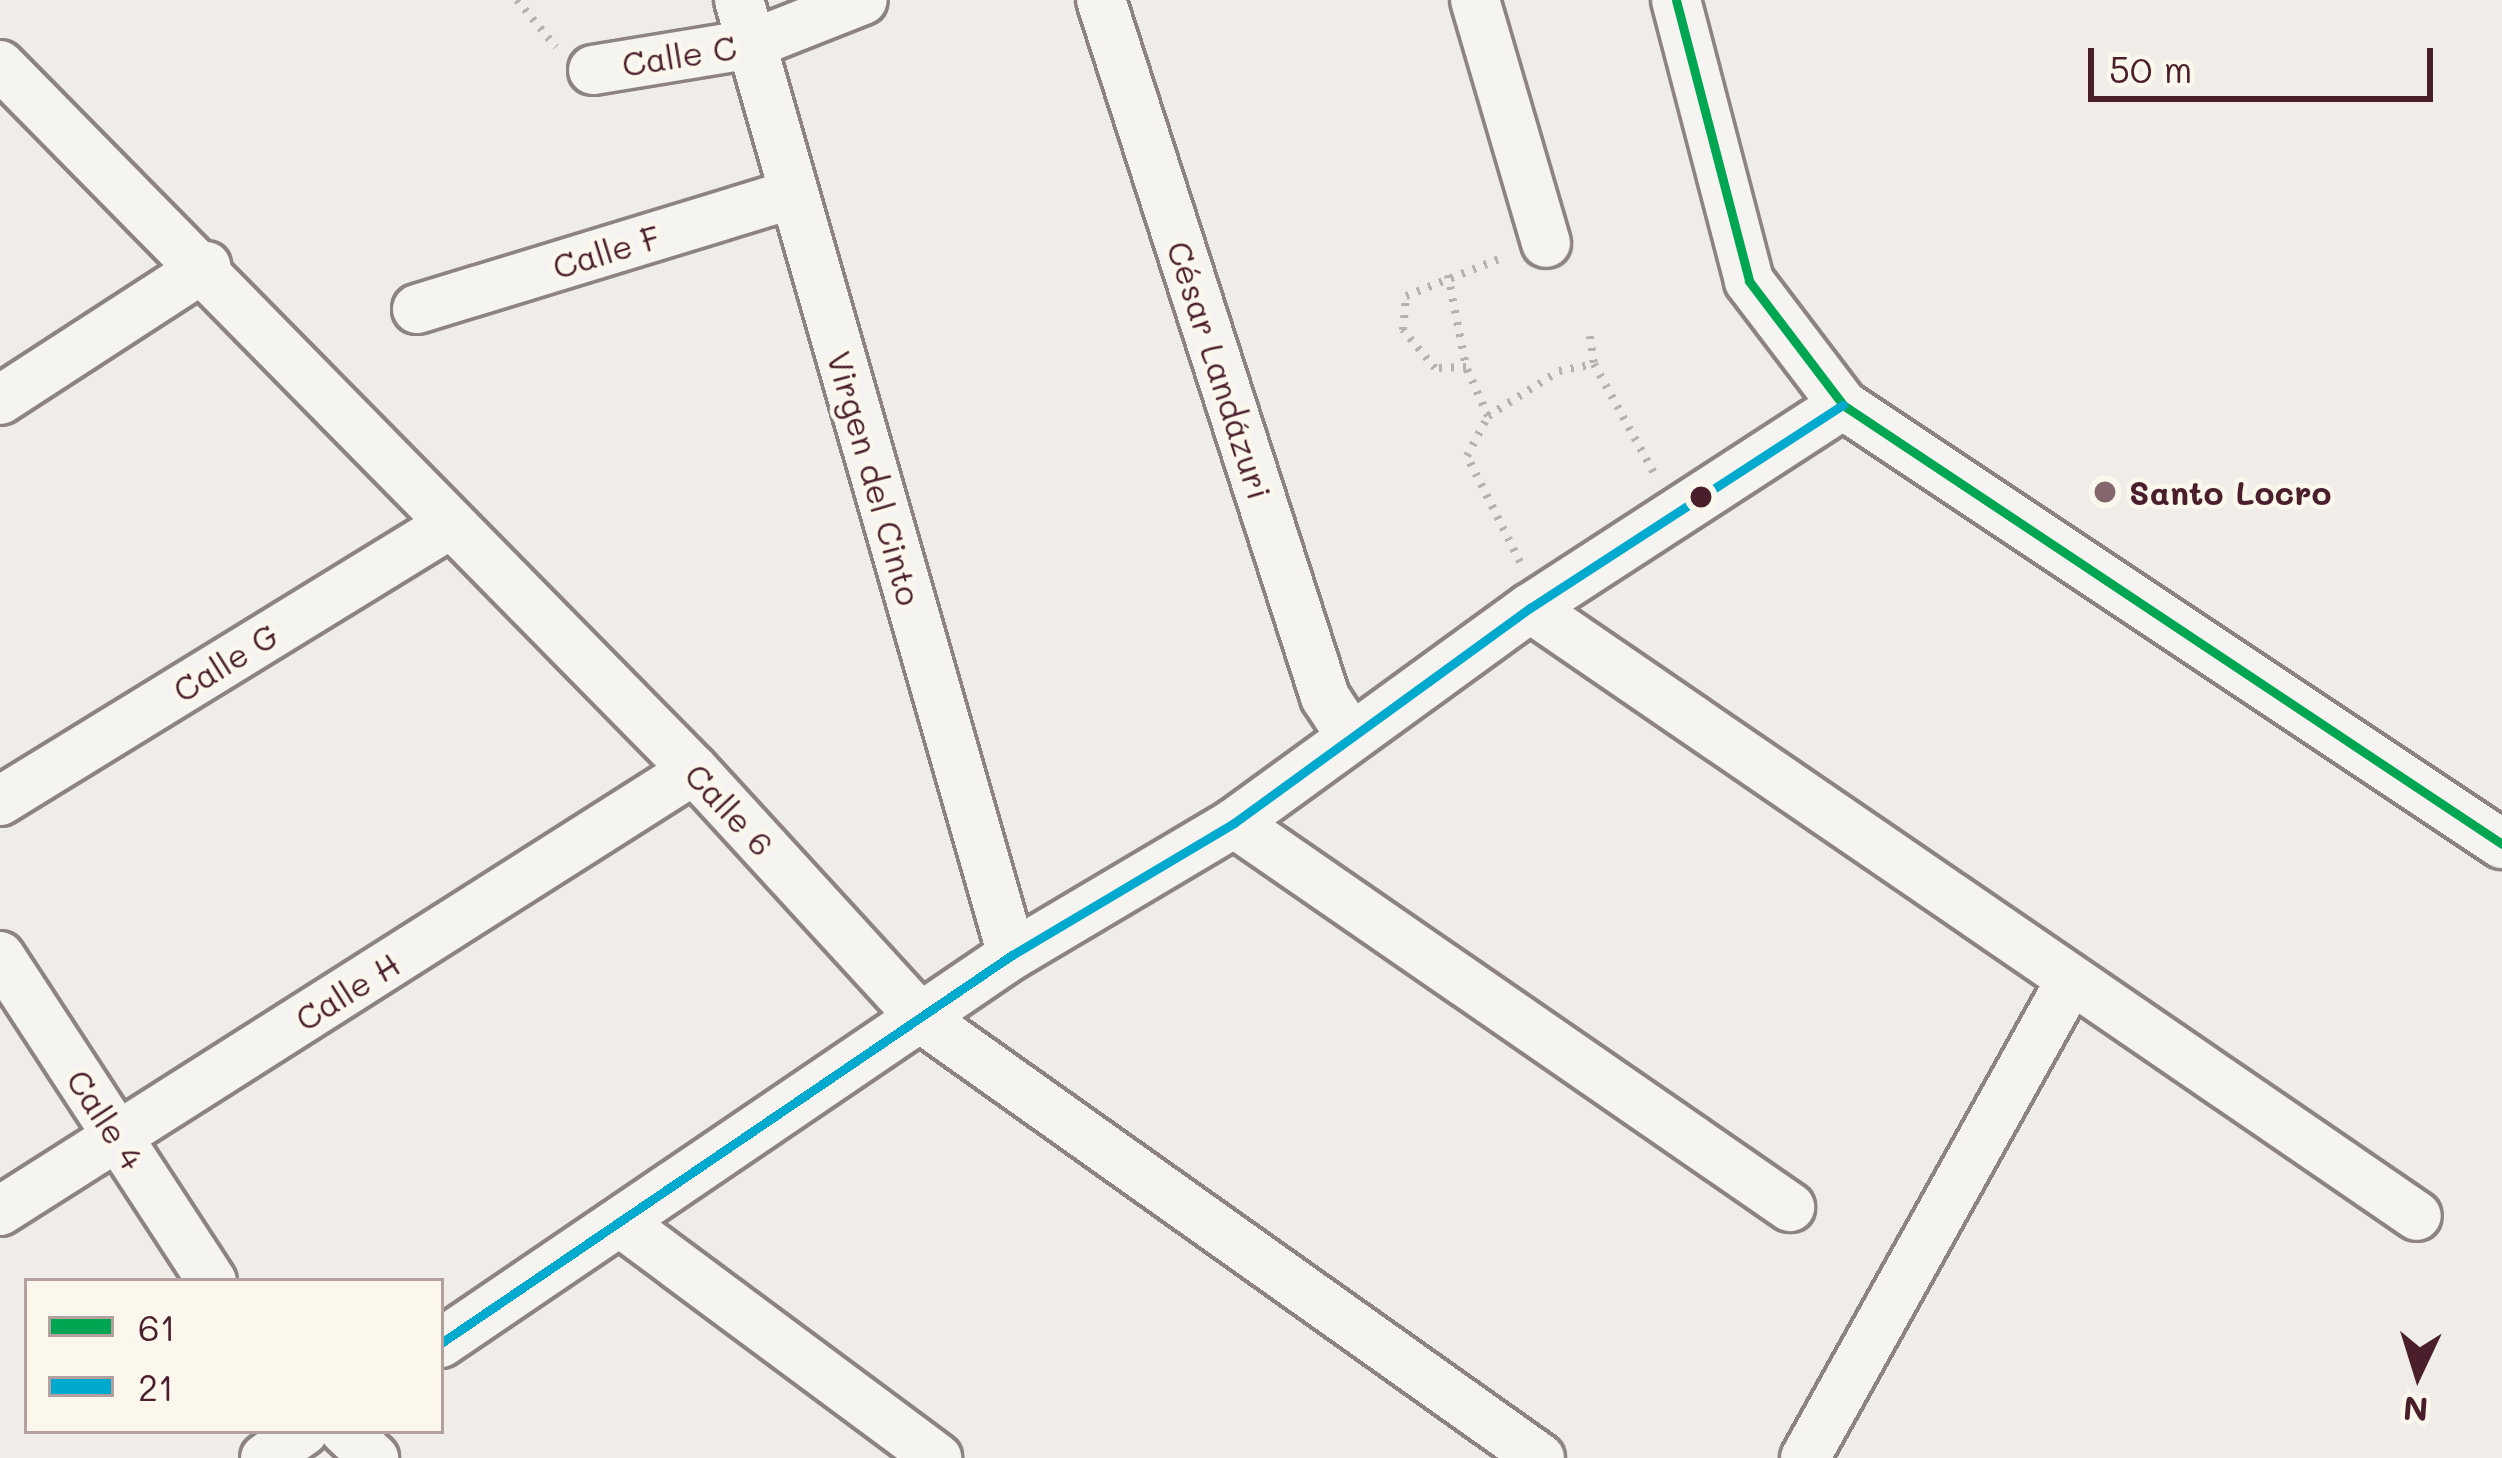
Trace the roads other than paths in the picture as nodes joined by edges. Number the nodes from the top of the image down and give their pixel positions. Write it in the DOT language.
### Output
graph roads {
  1 [pos="863,0"];
  2 [pos="1101,0"];
  3 [pos="1475,0"];
  4 [pos="1676,0"];
  5 [pos="746,22"];
  6 [pos="0,64"];
  7 [pos="592,70"];
  8 [pos="794,194"];
  9 [pos="1546,243"];
  10 [pos="206,266"];
  11 [pos="417,308"];
  12 [pos="0,400"];
  13 [pos="1843,405"];
  14 [pos="451,524"];
  15 [pos="1535,604"];
  16 [pos="1350,735"];
  17 [pos="694,770"];
  18 [pos="0,801"];
  19 [pos="1234,823"];
  20 [pos="2502,844"];
  21 [pos="1012,955"];
  22 [pos="0,956"];
  23 [pos="2069,983"];
  24 [pos="922,1019"];
  25 [pos="118,1136"];
  26 [pos="1790,1207"];
  27 [pos="0,1211"];
  28 [pos="2417,1216"];
  29 [pos="625,1226"];
  30 [pos="210,1278"];
  31 [pos="444,1341"];
  32 [pos="300,1434"];
  33 [pos="348,1434"];
  34 [pos="265,1458"];
  35 [pos="374,1458"];
  36 [pos="937,1458"];
  37 [pos="1540,1458"];
  38 [pos="1805,1458"];
  1 -- 5 [label="street, Calle C"];
  2 -- 16 [label="street, César Landázuri"];
  3 -- 9 [label="street"];
  4 -- 13 [label="street"];
  5 -- 7 [label="street, Calle C"];
  5 -- 8 [label="street, Virgen del Cinto"];
  6 -- 10 [label="street, Calle 6"];
  8 -- 11 [label="street, Calle F"];
  8 -- 21 [label="street, Virgen del Cinto"];
  10 -- 12 [label="street"];
  10 -- 14 [label="street, Calle 6"];
  13 -- 15 [label="street"];
  13 -- 20 [label="street"];
  14 -- 17 [label="street, Calle 6"];
  14 -- 18 [label="street, Calle G"];
  15 -- 16 [label="street"];
  15 -- 23 [label="street"];
  16 -- 19 [label="street"];
  17 -- 24 [label="street, Calle 6"];
  17 -- 25 [label="street, Calle H"];
  19 -- 21 [label="street"];
  19 -- 26 [label="street"];
  21 -- 24 [label="street"];
  22 -- 25 [label="street, Calle 4"];
  23 -- 28 [label="street"];
  23 -- 38 [label="street"];
  24 -- 29 [label="street"];
  24 -- 37 [label="street, Calle 6"];
  25 -- 27 [label="street, Calle H"];
  25 -- 30 [label="street, Calle 4"];
  29 -- 31 [label="street"];
  29 -- 36 [label="street"];
  32 -- 34 [label="street"];
  33 -- 35 [label="street"];
}
